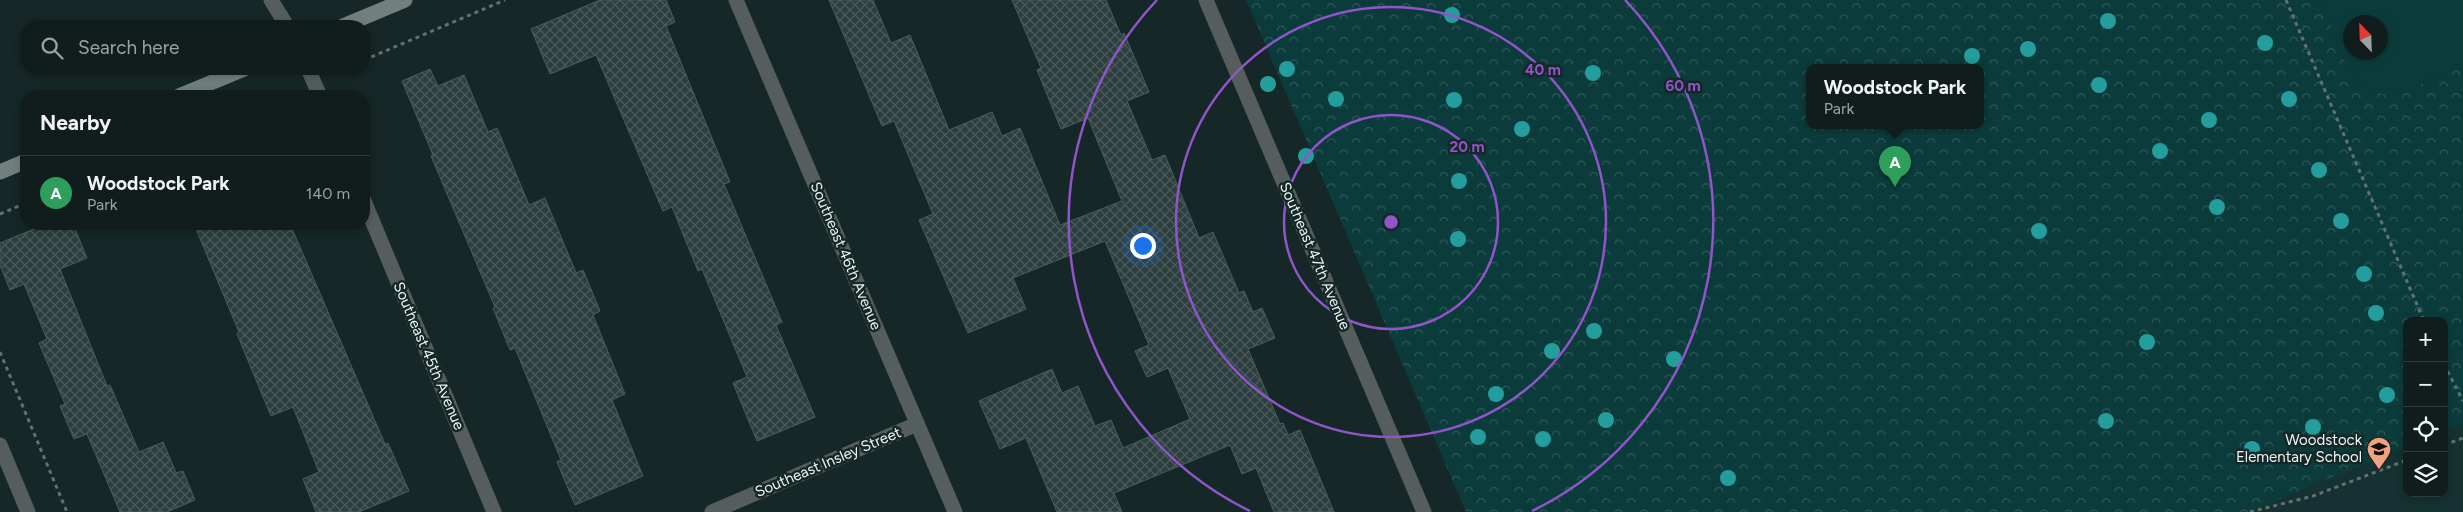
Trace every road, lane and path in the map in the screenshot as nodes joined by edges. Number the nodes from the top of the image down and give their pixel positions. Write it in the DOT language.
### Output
graph roads {
  1 [pos="271,0"];
  2 [pos="405,0"];
  3 [pos="506,0"];
  4 [pos="736,0"];
  5 [pos="1206,0"];
  6 [pos="2286,0"];
  7 [pos="283,20"];
  8 [pos="357,20"];
  9 [pos="370,57"];
  10 [pos="230,75"];
  11 [pos="311,75"];
  12 [pos="193,90"];
  13 [pos="317,90"];
  14 [pos="20,164"];
  15 [pos="0,172"];
  16 [pos="20,206"];
  17 [pos="0,214"];
  18 [pos="370,215"];
  19 [pos="2422,317"];
  20 [pos="0,352"];
  21 [pos="2448,372"];
  22 [pos="2463,401"];
  23 [pos="918,424"];
  24 [pos="2463,438"];
  25 [pos="2448,444"];
  26 [pos="0,445"];
  27 [pos="2403,462"];
  28 [pos="28,512"];
  29 [pos="67,512"];
  30 [pos="494,512"];
  31 [pos="712,512"];
  32 [pos="955,512"];
  33 [pos="1424,512"];
  34 [pos="2250,512"];
  1 -- 7 [label="street"];
  2 -- 8 [label="street"];
  3 -- 9 [label="path"];
  4 -- 23 [label="street, Southeast 46th Avenue"];
  5 -- 33 [label="street, Southeast 47th Avenue"];
  6 -- 19 [label="path"];
  10 -- 12 [label="street"];
  11 -- 13 [label="street"];
  14 -- 15 [label="street"];
  16 -- 17 [label="path"];
  18 -- 30 [label="street, Southeast 45th Avenue"];
  20 -- 29 [label="path"];
  21 -- 22 [label="path"];
  23 -- 31 [label="street, Southeast Insley Street"];
  23 -- 32 [label="street, Southeast 46th Avenue"];
  24 -- 25 [label="path"];
  26 -- 28 [label="street"];
  27 -- 34 [label="path"];
}
